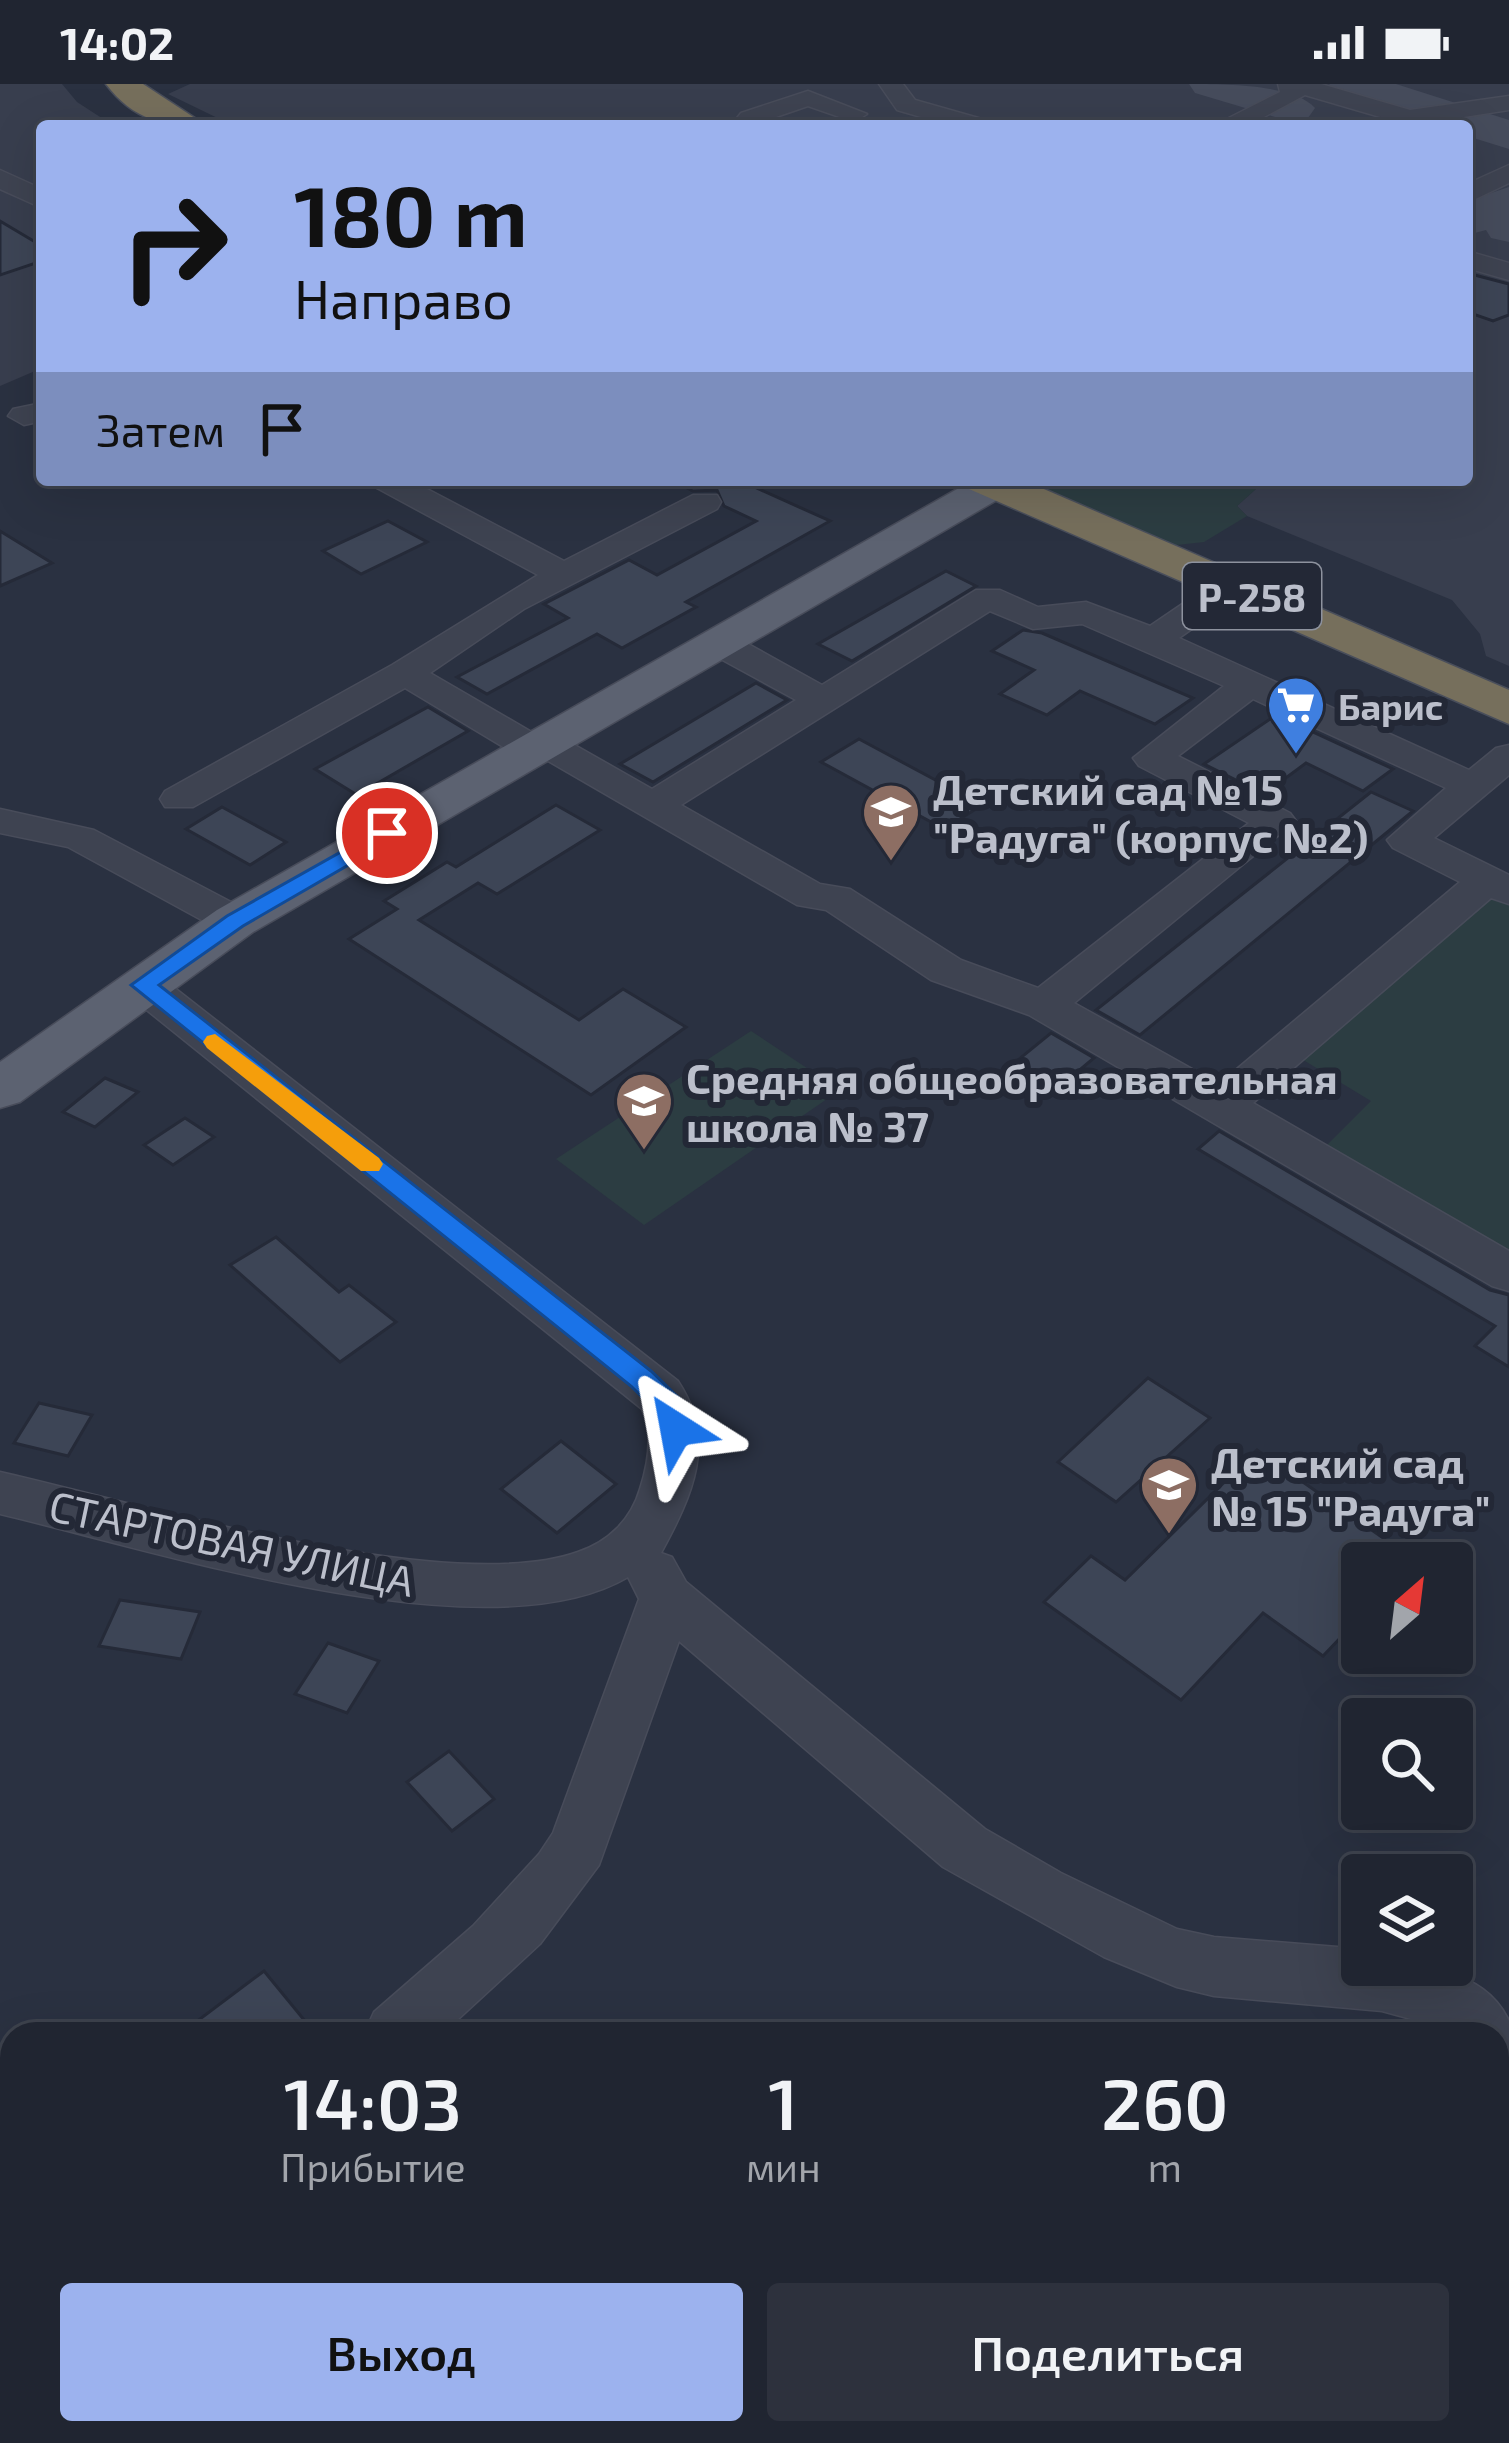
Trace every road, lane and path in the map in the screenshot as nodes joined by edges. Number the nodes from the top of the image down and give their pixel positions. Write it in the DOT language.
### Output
graph roads {
  1 [pos="1292,84"];
  2 [pos="141,91"];
  3 [pos="904,102"];
  4 [pos="1509,104"];
  5 [pos="1380,109"];
  6 [pos="854,114"];
  7 [pos="750,118"];
  8 [pos="1411,118"];
  9 [pos="182,120"];
  10 [pos="842,120"];
  11 [pos="961,120"];
  12 [pos="1239,120"];
  13 [pos="1357,120"];
  14 [pos="1418,120"];
  15 [pos="1509,173"];
  16 [pos="0,178"];
  17 [pos="1473,192"];
  18 [pos="1473,195"];
  19 [pos="36,197"];
  20 [pos="1509,206"];
  21 [pos="1509,238"];
  22 [pos="1473,258"];
  23 [pos="1473,261"];
  24 [pos="1509,272"];
  25 [pos="397,486"];
  26 [pos="983,486"];
  27 [pos="999,486"];
  28 [pos="705,502"];
  29 [pos="564,575"];
  30 [pos="1231,586"];
  31 [pos="1153,640"];
  32 [pos="718,643"];
  33 [pos="405,673"];
  34 [pos="1249,686"];
  35 [pos="823,700"];
  36 [pos="1509,709"];
  37 [pos="538,746"];
  38 [pos="1509,756"];
  39 [pos="1473,786"];
  40 [pos="179,799"];
  41 [pos="652,806"];
  42 [pos="0,821"];
  43 [pos="1498,885"];
  44 [pos="235,921"];
  45 [pos="143,985"];
  46 [pos="1043,1005"];
  47 [pos="0,1089"];
  48 [pos="1222,1105"];
  49 [pos="1509,1273"];
  50 [pos="0,1493"];
  51 [pos="653,1573"];
  52 [pos="409,2022"];
  53 [pos="1469,2022"];
  1 -- 5 [label="street"];
  1 -- 12 [label="street"];
  2 -- 9 [label="highway"];
  3 -- 6 [label="street"];
  3 -- 11 [label="street"];
  4 -- 8 [label="street"];
  5 -- 8 [label="street"];
  5 -- 13 [label="street"];
  6 -- 7 [label="street"];
  6 -- 10 [label="street"];
  8 -- 14 [label="street"];
  15 -- 17 [label="street"];
  16 -- 19 [label="street"];
  18 -- 20 [label="street"];
  21 -- 22 [label="street"];
  23 -- 24 [label="street"];
  25 -- 29 [label="street"];
  26 -- 32 [label="main road"];
  27 -- 30 [label="highway, Р-258"];
  28 -- 29 [label="street"];
  29 -- 33 [label="street"];
  30 -- 31 [label="street"];
  30 -- 36 [label="highway, Р-258"];
  31 -- 34 [label="street"];
  31 -- 35 [label="street"];
  32 -- 35 [label="street"];
  32 -- 37 [label="main road"];
  33 -- 37 [label="street"];
  33 -- 40 [label="street"];
  34 -- 39 [label="street"];
  34 -- 46 [label="street"];
  35 -- 41 [label="street"];
  37 -- 41 [label="street"];
  37 -- 44 [label="main road"];
  38 -- 39 [label="street"];
  39 -- 43 [label="street"];
  41 -- 46 [label="street"];
  42 -- 44 [label="street"];
  43 -- 48 [label="street"];
  44 -- 45 [label="main road"];
  45 -- 47 [label="main road"];
  45 -- 51 [label="street"];
  46 -- 48 [label="street"];
  48 -- 49 [label="street"];
  50 -- 51 [label="street, СТАРТОВАЯ УЛИЦА"];
  51 -- 52 [label="street"];
  51 -- 53 [label="street"];
}
